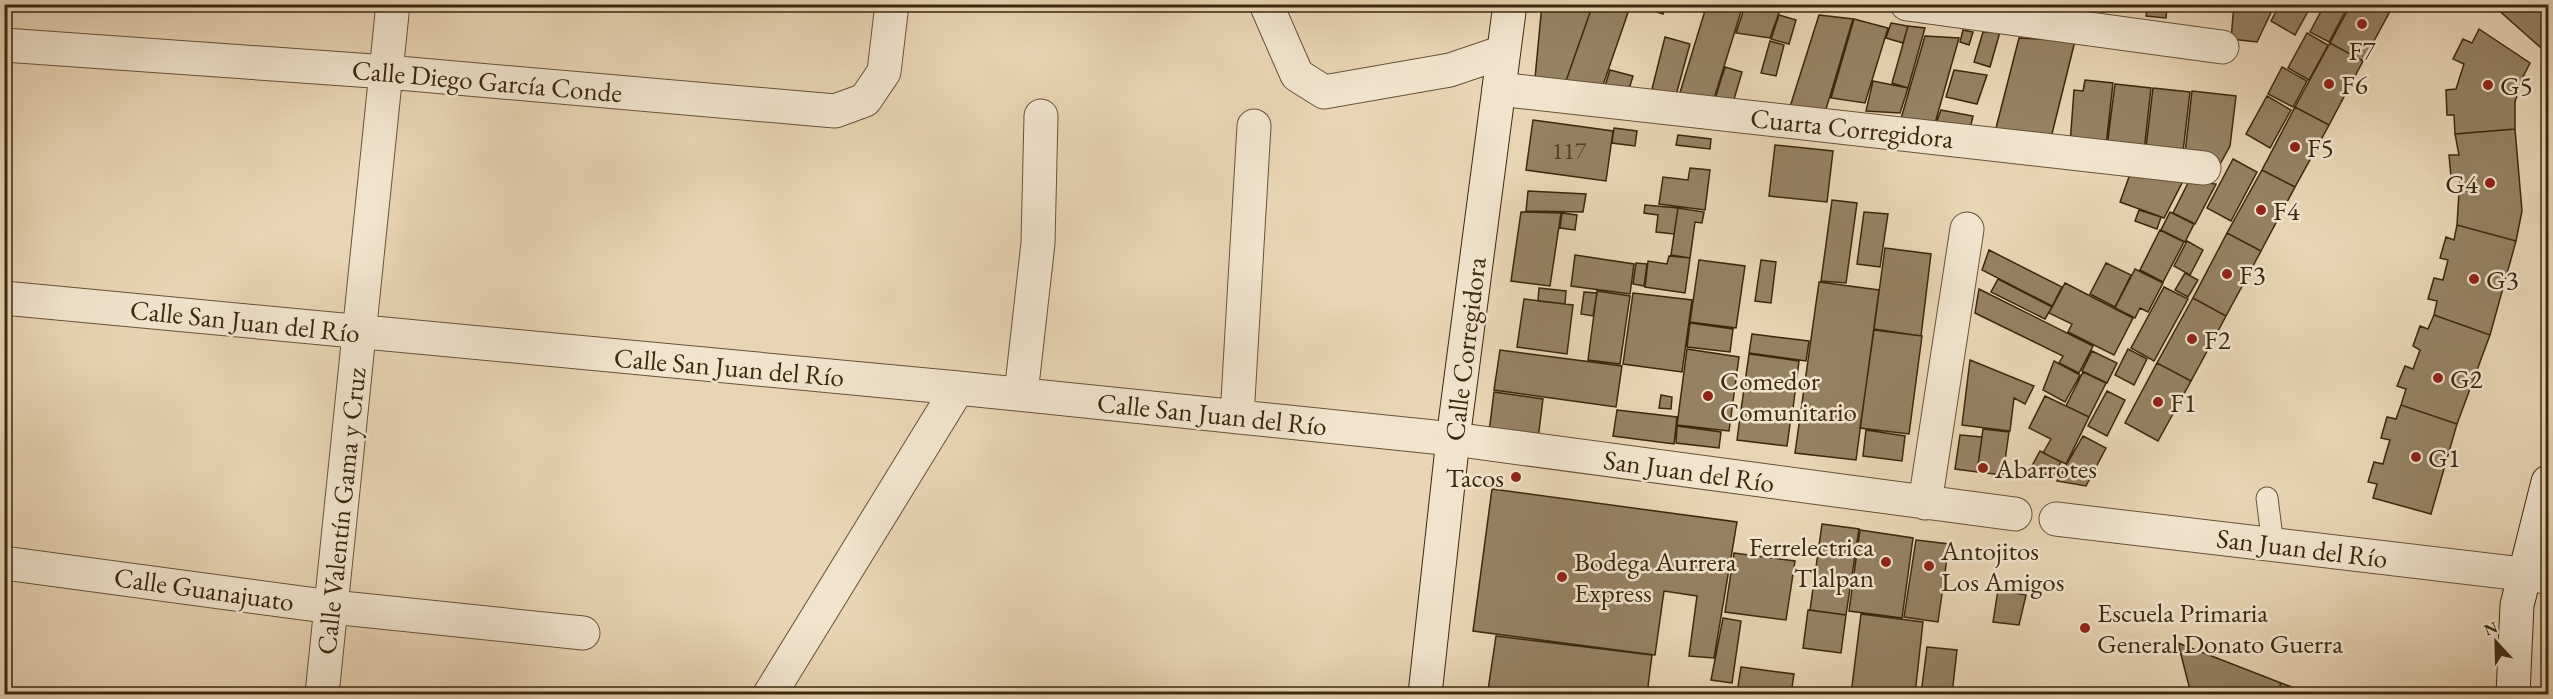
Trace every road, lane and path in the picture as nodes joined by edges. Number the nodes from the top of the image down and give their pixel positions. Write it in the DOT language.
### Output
graph roads {
  1 [pos="393,4"];
  2 [pos="892,4"];
  3 [pos="1266,4"];
  4 [pos="1510,4"];
  5 [pos="1907,4"];
  6 [pos="4,45"];
  7 [pos="2222,47"];
  8 [pos="1503,52"];
  9 [pos="387,72"];
  10 [pos="1499,88"];
  11 [pos="1041,116"];
  12 [pos="1254,126"];
  13 [pos="2204,168"];
  14 [pos="1967,229"];
  15 [pos="4,298"];
  16 [pos="358,333"];
  17 [pos="958,388"];
  18 [pos="1021,394"];
  19 [pos="1237,417"];
  20 [pos="1453,439"];
  21 [pos="2548,482"];
  22 [pos="2267,498"];
  23 [pos="1925,503"];
  24 [pos="2015,514"];
  25 [pos="2056,519"];
  26 [pos="2273,545"];
  27 [pos="4,563"];
  28 [pos="2536,576"];
  29 [pos="332,607"];
  30 [pos="583,633"];
  31 [pos="322,694"];
  32 [pos="770,694"];
  33 [pos="1425,694"];
  34 [pos="2513,694"];
  1 -- 9 [label="street, Calle Valentín Gama y Cruz"];
  2 -- 9 [label="street, Calle Diego García Conde"];
  3 -- 8 [label="street"];
  4 -- 8 [label="street, Calle Corregidora"];
  5 -- 7 [label="street"];
  6 -- 9 [label="street, Calle Diego García Conde"];
  8 -- 10 [label="street, Calle Corregidora"];
  9 -- 16 [label="street, Calle Valentín Gama y Cruz"];
  10 -- 13 [label="street, Cuarta Corregidora"];
  10 -- 20 [label="street, Calle Corregidora"];
  11 -- 18 [label="street"];
  12 -- 19 [label="street"];
  14 -- 23 [label="street"];
  15 -- 16 [label="street, Calle San Juan del Río"];
  16 -- 17 [label="street, Calle San Juan del Río"];
  16 -- 29 [label="street, Calle Valentín Gama y Cruz"];
  17 -- 18 [label="street, Calle San Juan del Río"];
  17 -- 32 [label="street"];
  18 -- 19 [label="street, Calle San Juan del Río"];
  19 -- 20 [label="street, Calle San Juan del Río"];
  20 -- 23 [label="street, San Juan del Río"];
  20 -- 33 [label="street, Calle Corregidora"];
  21 -- 28 [label="street"];
  22 -- 26 [label="lane"];
  23 -- 24 [label="street, San Juan del Río"];
  25 -- 26 [label="street, San Juan del Río"];
  26 -- 28 [label="street, San Juan del Río"];
  27 -- 29 [label="street, Calle Guanajuato"];
  28 -- 34 [label="street"];
  29 -- 30 [label="street, Calle Guanajuato"];
  29 -- 31 [label="street, Calle Valentín Gama y Cruz"];
}
